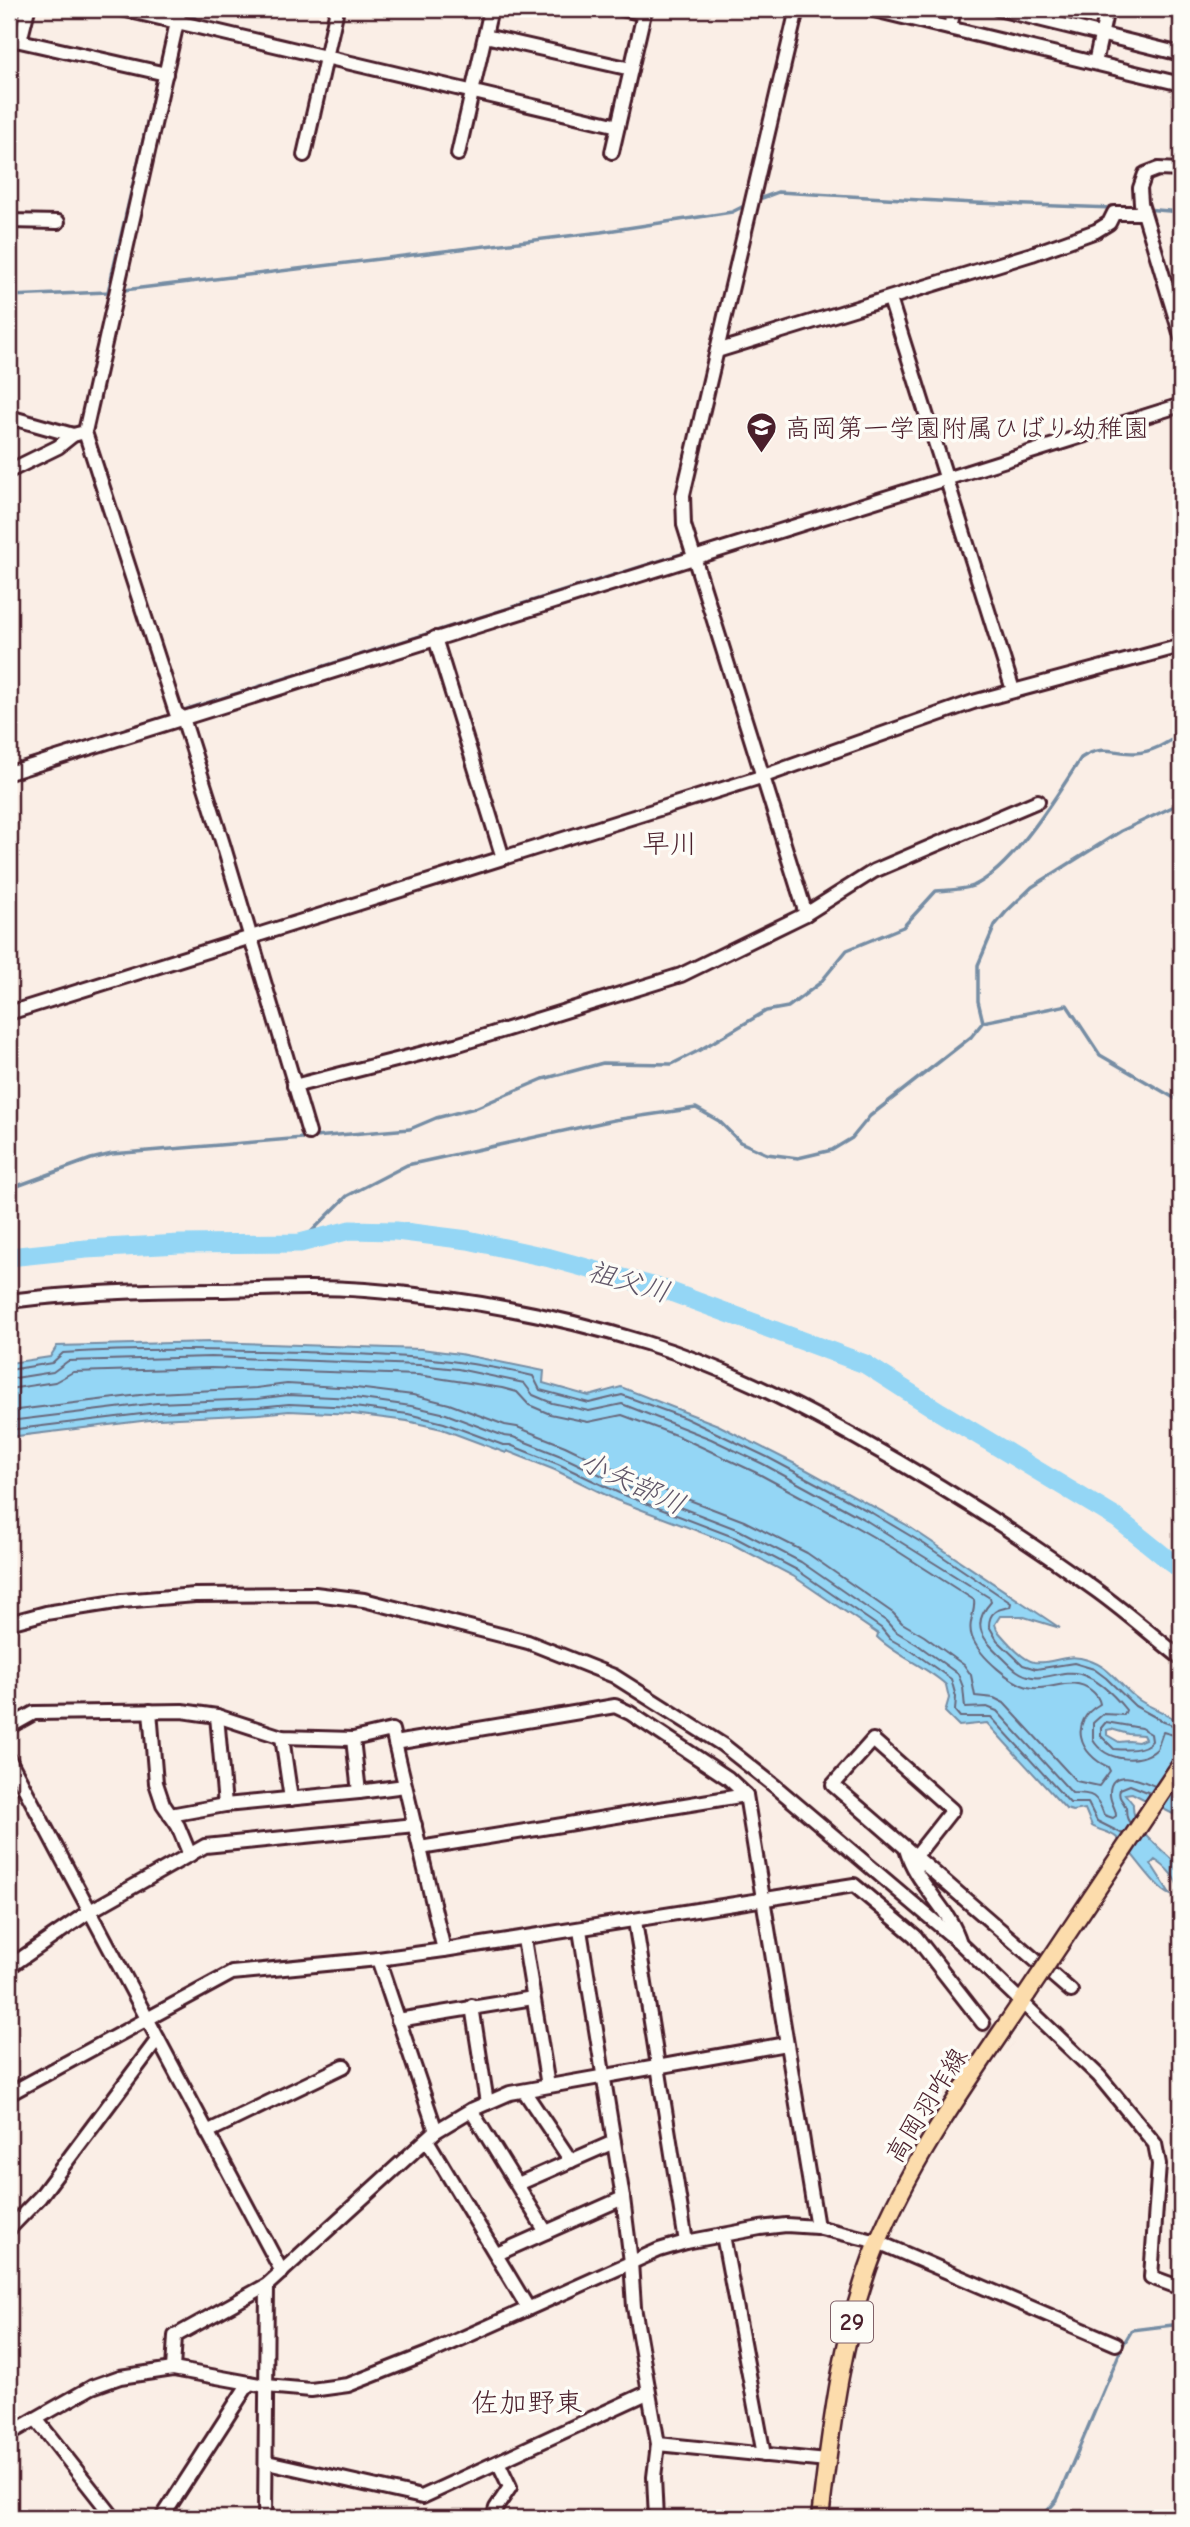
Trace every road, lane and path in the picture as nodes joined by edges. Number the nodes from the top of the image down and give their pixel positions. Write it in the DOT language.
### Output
graph roads {
  1 [pos="28,9"];
  2 [pos="122,9"];
  3 [pos="180,9"];
  4 [pos="337,9"];
  5 [pos="491,9"];
  6 [pos="622,9"];
  7 [pos="797,9"];
  8 [pos="870,9"];
  9 [pos="954,9"];
  10 [pos="998,9"];
  11 [pos="1107,9"];
  12 [pos="1167,9"];
  13 [pos="645,11"];
  14 [pos="1181,12"];
  15 [pos="176,23"];
  16 [pos="950,28"];
  17 [pos="1101,34"];
  18 [pos="485,36"];
  19 [pos="14,39"];
  20 [pos="1181,54"];
  21 [pos="326,59"];
  22 [pos="1095,63"];
  23 [pos="631,69"];
  24 [pos="166,74"];
  25 [pos="1181,84"];
  26 [pos="472,93"];
  27 [pos="618,126"];
  28 [pos="612,152"];
  29 [pos="458,154"];
  30 [pos="304,155"];
  31 [pos="1181,170"];
  32 [pos="1142,208"];
  33 [pos="9,221"];
  34 [pos="58,222"];
  35 [pos="890,299"];
  36 [pos="1181,336"];
  37 [pos="717,351"];
  38 [pos="1181,405"];
  39 [pos="9,417"];
  40 [pos="79,433"];
  41 [pos="9,471"];
  42 [pos="945,473"];
  43 [pos="692,552"];
  44 [pos="435,638"];
  45 [pos="1181,646"];
  46 [pos="1013,690"];
  47 [pos="179,715"];
  48 [pos="9,773"];
  49 [pos="761,777"];
  50 [pos="1038,801"];
  51 [pos="503,858"];
  52 [pos="806,914"];
  53 [pos="250,937"];
  54 [pos="9,1013"];
  55 [pos="294,1086"];
  56 [pos="309,1133"];
  57 [pos="9,1301"];
  58 [pos="9,1623"];
  59 [pos="1181,1658"];
  60 [pos="150,1711"];
  61 [pos="217,1716"];
  62 [pos="9,1727"];
  63 [pos="282,1737"];
  64 [pos="353,1739"];
  65 [pos="395,1743"];
  66 [pos="9,1759"];
  67 [pos="1181,1764"];
  68 [pos="405,1786"];
  69 [pos="359,1792"];
  70 [pos="746,1795"];
  71 [pos="291,1799"];
  72 [pos="225,1805"];
  73 [pos="170,1815"];
  74 [pos="415,1825"];
  75 [pos="420,1848"];
  76 [pos="911,1853"];
  77 [pos="190,1855"];
  78 [pos="762,1900"];
  79 [pos="90,1911"];
  80 [pos="635,1921"];
  81 [pos="580,1930"];
  82 [pos="524,1938"];
  83 [pos="960,1944"];
  84 [pos="444,1950"];
  85 [pos="378,1959"];
  86 [pos="9,1967"];
  87 [pos="1071,1991"];
  88 [pos="533,1998"];
  89 [pos="1025,1998"];
  90 [pos="472,2006"];
  91 [pos="148,2019"];
  92 [pos="398,2020"];
  93 [pos="982,2023"];
  94 [pos="158,2039"];
  95 [pos="786,2044"];
  96 [pos="344,2066"];
  97 [pos="657,2067"];
  98 [pos="604,2076"];
  99 [pos="548,2086"];
  100 [pos="524,2091"];
  101 [pos="9,2094"];
  102 [pos="487,2103"];
  103 [pos="471,2110"];
  104 [pos="208,2132"];
  105 [pos="432,2135"];
  106 [pos="614,2142"];
  107 [pos="571,2161"];
  108 [pos="517,2184"];
  109 [pos="622,2198"];
  110 [pos="817,2227"];
  111 [pos="9,2229"];
  112 [pos="546,2232"];
  113 [pos="723,2235"];
  114 [pos="686,2242"];
  115 [pos="878,2242"];
  116 [pos="497,2254"];
  117 [pos="632,2262"];
  118 [pos="282,2272"];
  119 [pos="267,2285"];
  120 [pos="1181,2288"];
  121 [pos="528,2308"];
  122 [pos="1116,2344"];
  123 [pos="173,2369"];
  124 [pos="249,2383"];
  125 [pos="266,2386"];
  126 [pos="647,2393"];
  127 [pos="36,2419"];
  128 [pos="9,2434"];
  129 [pos="658,2444"];
  130 [pos="764,2455"];
  131 [pos="827,2461"];
  132 [pos="267,2462"];
  133 [pos="498,2462"];
  134 [pos="114,2518"];
  135 [pos="162,2518"];
  136 [pos="265,2518"];
  137 [pos="493,2518"];
  138 [pos="656,2518"];
  139 [pos="820,2518"];
  1 -- 19 [label="street"];
  2 -- 15 [label="street"];
  3 -- 15 [label="street"];
  4 -- 21 [label="street"];
  5 -- 18 [label="street"];
  6 -- 13 [label="street"];
  7 -- 37 [label="street"];
  8 -- 16 [label="street"];
  9 -- 16 [label="street"];
  10 -- 17 [label="street"];
  11 -- 17 [label="street"];
  12 -- 14 [label="street"];
  13 -- 23 [label="street"];
  15 -- 21 [label="street"];
  15 -- 24 [label="street"];
  16 -- 22 [label="street"];
  17 -- 20 [label="street"];
  17 -- 22 [label="street"];
  18 -- 23 [label="street"];
  18 -- 26 [label="street"];
  19 -- 24 [label="street"];
  21 -- 26 [label="street"];
  21 -- 30 [label="street"];
  22 -- 25 [label="street"];
  23 -- 27 [label="street"];
  24 -- 40 [label="street"];
  26 -- 27 [label="street"];
  26 -- 29 [label="street"];
  27 -- 28 [label="street"];
  31 -- 32 [label="street"];
  32 -- 35 [label="street"];
  32 -- 36 [label="street"];
  33 -- 34 [label="street"];
  35 -- 37 [label="street"];
  35 -- 42 [label="street"];
  37 -- 43 [label="street"];
  38 -- 42 [label="street"];
  39 -- 40 [label="street"];
  40 -- 41 [label="street"];
  40 -- 47 [label="street"];
  42 -- 43 [label="street"];
  42 -- 46 [label="street"];
  43 -- 44 [label="street"];
  43 -- 49 [label="street"];
  44 -- 47 [label="street"];
  44 -- 51 [label="street"];
  45 -- 46 [label="street"];
  46 -- 49 [label="street"];
  47 -- 48 [label="street"];
  47 -- 53 [label="street"];
  49 -- 51 [label="street"];
  49 -- 52 [label="street"];
  50 -- 52 [label="street"];
  51 -- 53 [label="street"];
  52 -- 55 [label="street"];
  53 -- 54 [label="street"];
  53 -- 55 [label="street"];
  55 -- 56 [label="street"];
  57 -- 59 [label="street"];
  58 -- 83 [label="street"];
  60 -- 61 [label="street"];
  60 -- 62 [label="street"];
  60 -- 73 [label="street"];
  61 -- 63 [label="street"];
  61 -- 72 [label="street"];
  63 -- 64 [label="street"];
  63 -- 71 [label="street"];
  64 -- 65 [label="street"];
  64 -- 69 [label="street"];
  65 -- 68 [label="street"];
  65 -- 70 [label="street"];
  66 -- 79 [label="street"];
  67 -- 89 [label="main road, 高岡羽咋線 / 29, bridge"];
  68 -- 69 [label="street"];
  68 -- 74 [label="street"];
  69 -- 71 [label="street"];
  70 -- 75 [label="street"];
  70 -- 78 [label="street"];
  71 -- 72 [label="street"];
  72 -- 73 [label="street"];
  73 -- 77 [label="street"];
  74 -- 75 [label="street"];
  74 -- 77 [label="street"];
  75 -- 84 [label="street"];
  76 -- 76 [label="street"];
  76 -- 83 [label="street"];
  76 -- 87 [label="street"];
  77 -- 79 [label="street"];
  78 -- 80 [label="street"];
  78 -- 93 [label="street"];
  78 -- 95 [label="street"];
  79 -- 86 [label="street"];
  79 -- 91 [label="street"];
  80 -- 81 [label="street"];
  80 -- 97 [label="street"];
  81 -- 82 [label="street"];
  81 -- 98 [label="street"];
  82 -- 84 [label="street"];
  82 -- 88 [label="street"];
  83 -- 89 [label="street"];
  84 -- 85 [label="street"];
  85 -- 91 [label="street"];
  85 -- 92 [label="street"];
  88 -- 90 [label="street"];
  88 -- 99 [label="street"];
  89 -- 115 [label="main road, 高岡羽咋線 / 29"];
  89 -- 120 [label="street"];
  90 -- 92 [label="street"];
  90 -- 102 [label="street"];
  91 -- 94 [label="street"];
  91 -- 101 [label="street"];
  92 -- 105 [label="street"];
  94 -- 104 [label="street"];
  94 -- 111 [label="street"];
  95 -- 97 [label="street"];
  95 -- 110 [label="street"];
  96 -- 104 [label="street"];
  97 -- 98 [label="street"];
  97 -- 114 [label="street"];
  98 -- 99 [label="street"];
  98 -- 106 [label="street"];
  99 -- 100 [label="street"];
  100 -- 102 [label="street"];
  100 -- 107 [label="street"];
  102 -- 103 [label="street"];
  103 -- 105 [label="street"];
  103 -- 108 [label="street"];
  104 -- 118 [label="street"];
  105 -- 116 [label="street"];
  105 -- 118 [label="street"];
  106 -- 107 [label="street"];
  106 -- 109 [label="street"];
  107 -- 108 [label="street"];
  108 -- 112 [label="street"];
  109 -- 112 [label="street"];
  109 -- 117 [label="street"];
  110 -- 113 [label="street"];
  110 -- 115 [label="street"];
  112 -- 116 [label="street"];
  113 -- 114 [label="street"];
  113 -- 130 [label="street"];
  114 -- 117 [label="street"];
  115 -- 122 [label="street"];
  115 -- 131 [label="main road, 高岡羽咋線 / 29"];
  116 -- 121 [label="street"];
  117 -- 121 [label="street"];
  117 -- 126 [label="street"];
  118 -- 119 [label="street"];
  119 -- 123 [label="street"];
  119 -- 125 [label="street"];
  121 -- 125 [label="street"];
  123 -- 124 [label="street"];
  123 -- 127 [label="street"];
  124 -- 125 [label="street"];
  124 -- 135 [label="street"];
  125 -- 132 [label="street"];
  126 -- 129 [label="street"];
  126 -- 133 [label="street"];
  127 -- 128 [label="street"];
  127 -- 134 [label="street"];
  129 -- 130 [label="street"];
  129 -- 138 [label="street"];
  130 -- 131 [label="street"];
  131 -- 139 [label="main road, 高岡羽咋線 / 29"];
  132 -- 133 [label="street"];
  132 -- 136 [label="street"];
  133 -- 137 [label="street"];
}
